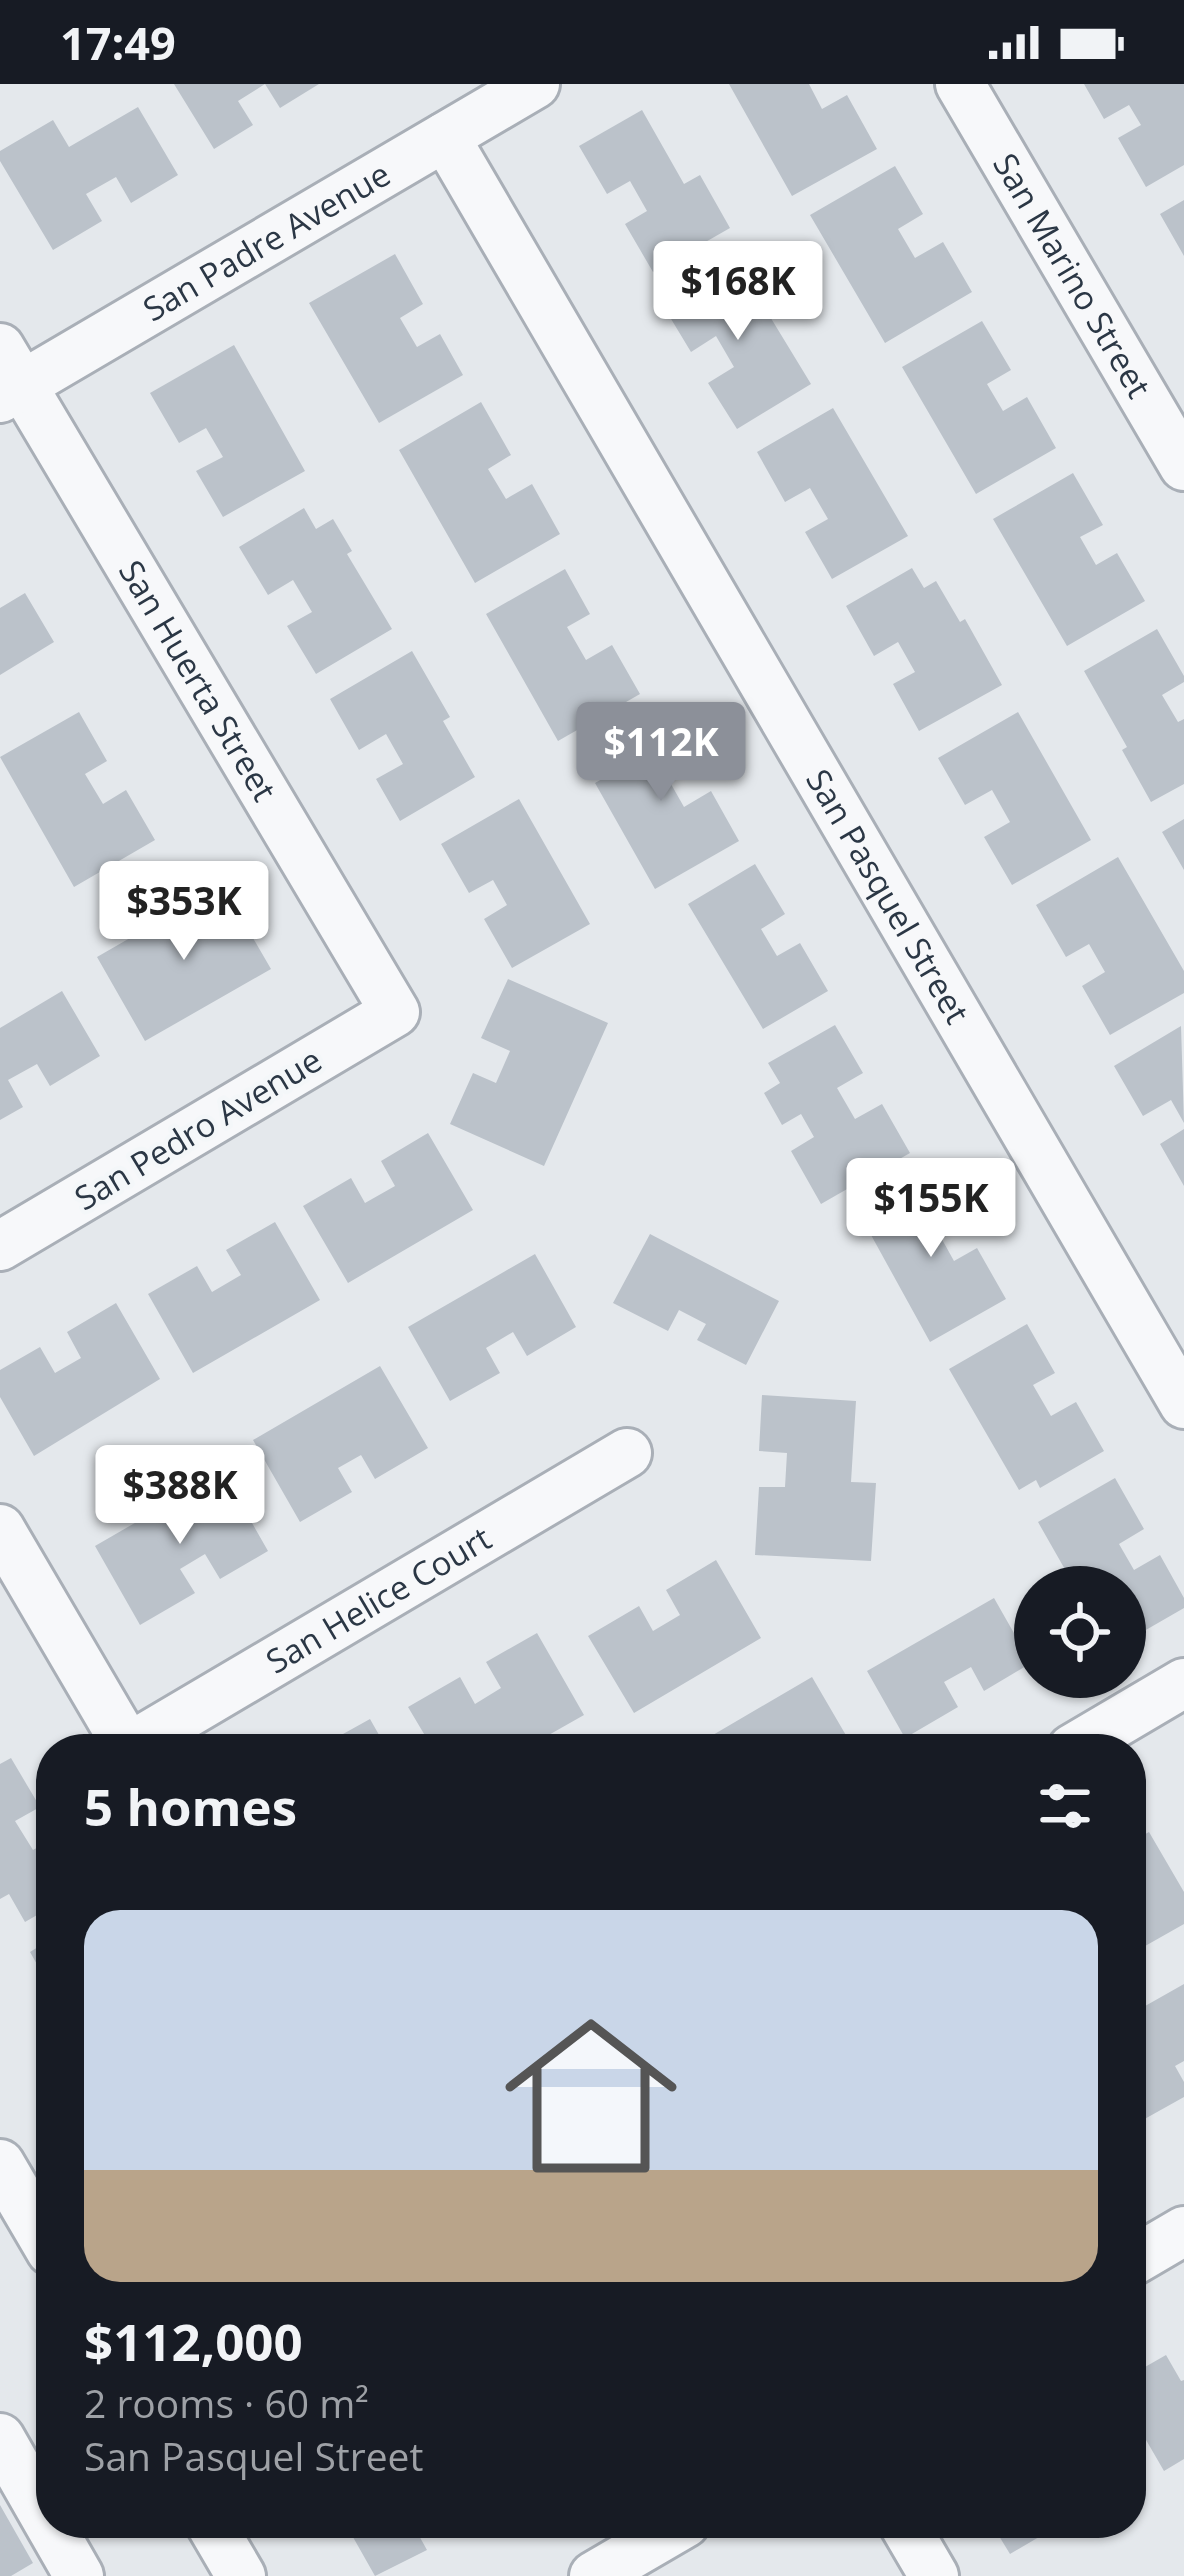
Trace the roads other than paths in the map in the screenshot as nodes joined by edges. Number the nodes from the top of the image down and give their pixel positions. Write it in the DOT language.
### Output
graph roads {
  1 [pos="535,84"];
  2 [pos="960,84"];
  3 [pos="445,137"];
  4 [pos="7,377"];
  5 [pos="1184,466"];
  6 [pos="395,1012"];
  7 [pos="0,1246"];
  8 [pos="1184,1404"];
  9 [pos="627,1453"];
  10 [pos="0,1529"];
  11 [pos="1184,1683"];
  12 [pos="119,1734"];
  13 [pos="153,1734"];
  14 [pos="1097,1734"];
  15 [pos="0,2164"];
  16 [pos="36,2226"];
  17 [pos="1184,2231"];
  18 [pos="1146,2253"];
  19 [pos="0,2438"];
  20 [pos="36,2501"];
  21 [pos="57,2538"];
  22 [pos="219,2538"];
  23 [pos="659,2538"];
  24 [pos="912,2538"];
  25 [pos="79,2576"];
  26 [pos="241,2576"];
  27 [pos="594,2576"];
  28 [pos="934,2576"];
  1 -- 3 [label="street, San Padre Avenue"];
  2 -- 5 [label="street, San Marino Street"];
  3 -- 4 [label="street, San Padre Avenue"];
  3 -- 8 [label="street, San Pasquel Street"];
  4 -- 6 [label="street, San Huerta Street"];
  6 -- 7 [label="street, San Pedro Avenue"];
  9 -- 13 [label="street, San Helice Court"];
  10 -- 12 [label="street"];
  11 -- 14 [label="street"];
  15 -- 16 [label="street"];
  17 -- 18 [label="street"];
  19 -- 20 [label="street"];
  21 -- 25 [label="street"];
  22 -- 26 [label="street"];
  23 -- 27 [label="street"];
  24 -- 28 [label="street"];
}
